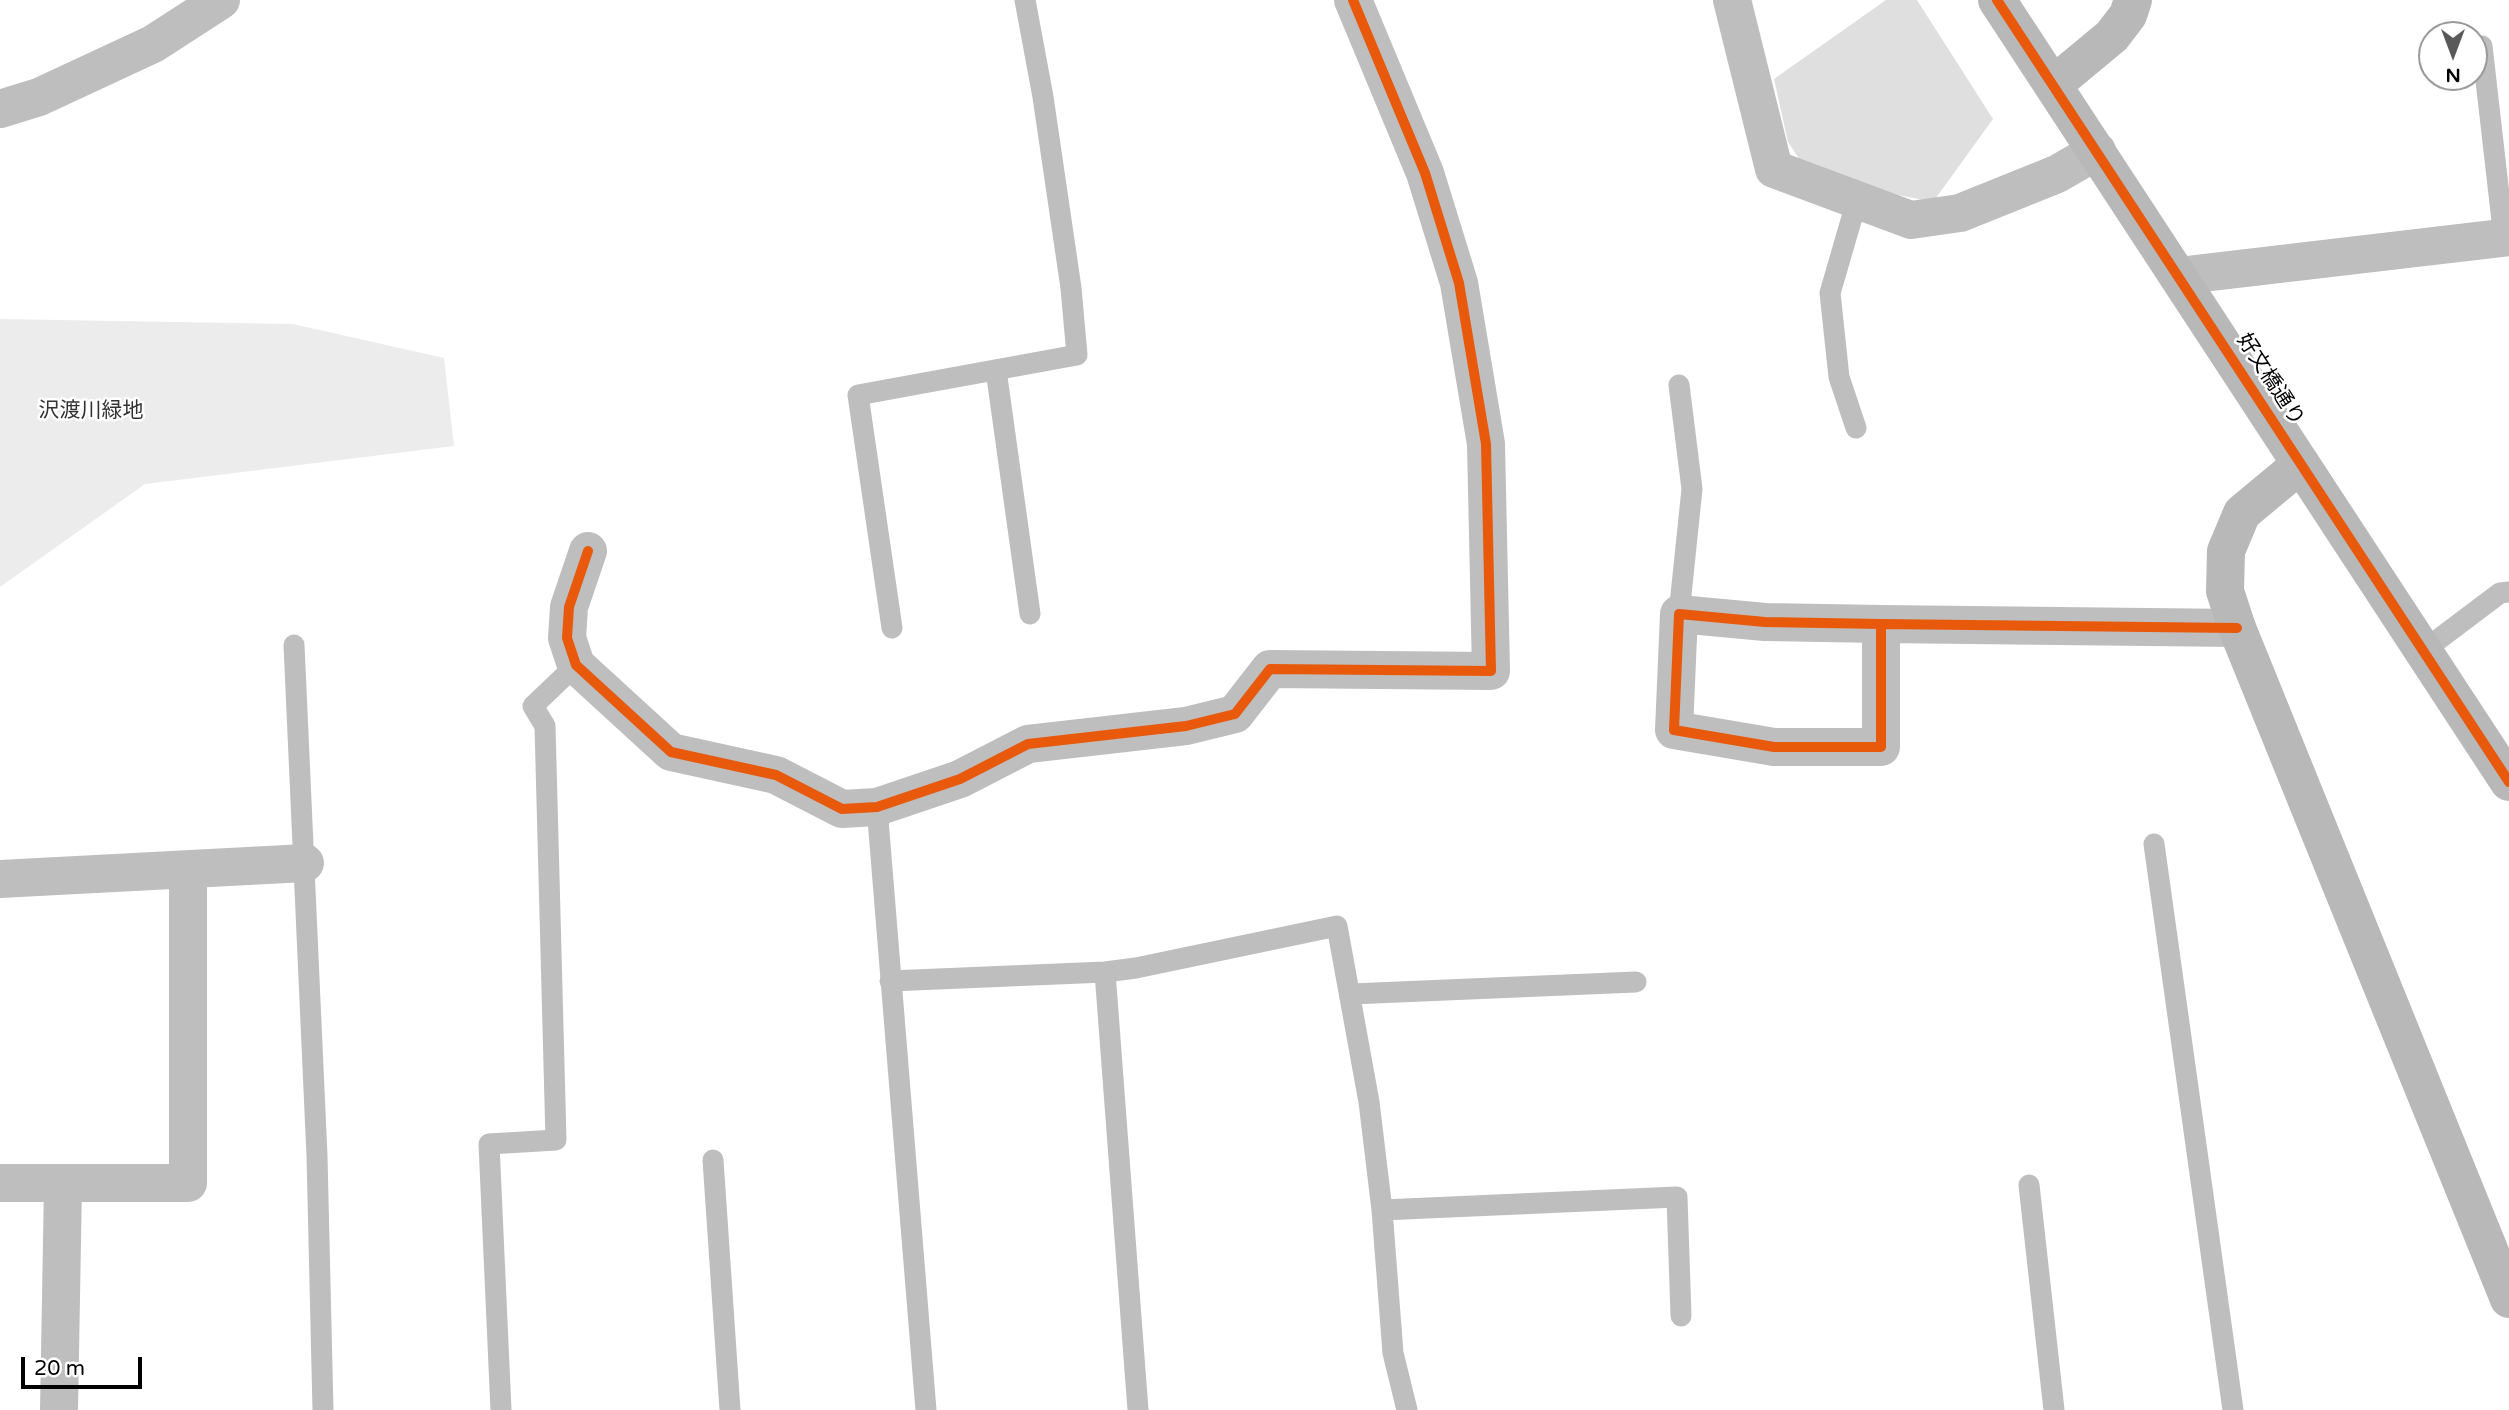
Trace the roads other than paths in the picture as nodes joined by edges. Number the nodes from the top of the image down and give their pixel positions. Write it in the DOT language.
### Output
graph roads {
  1 [pos="221,0"];
  2 [pos="1026,0"];
  3 [pos="1353,0"];
  4 [pos="1732,0"];
  5 [pos="1997,0"];
  6 [pos="2133,0"];
  7 [pos="2053,85"];
  8 [pos="2488,91"];
  9 [pos="0,109"];
  10 [pos="2097,151"];
  11 [pos="1857,200"];
  12 [pos="2506,238"];
  13 [pos="2178,275"];
  14 [pos="996,370"];
  15 [pos="1679,385"];
  16 [pos="1856,428"];
  17 [pos="2301,464"];
  18 [pos="588,551"];
  19 [pos="2509,592"];
  20 [pos="1030,614"];
  21 [pos="1679,614"];
  22 [pos="1881,624"];
  23 [pos="892,628"];
  24 [pos="2237,628"];
  25 [pos="294,645"];
  26 [pos="2423,651"];
  27 [pos="576,665"];
  28 [pos="2509,782"];
  29 [pos="877,807"];
  30 [pos="2154,844"];
  31 [pos="304,863"];
  32 [pos="188,871"];
  33 [pos="0,878"];
  34 [pos="1105,972"];
  35 [pos="890,981"];
  36 [pos="1636,982"];
  37 [pos="1351,994"];
  38 [pos="713,1160"];
  39 [pos="0,1183"];
  40 [pos="63,1185"];
  41 [pos="2029,1185"];
  42 [pos="1381,1210"];
  43 [pos="2509,1299"];
  44 [pos="1681,1316"];
  45 [pos="59,1410"];
  46 [pos="323,1410"];
  47 [pos="501,1410"];
  48 [pos="730,1410"];
  49 [pos="926,1410"];
  50 [pos="1138,1410"];
  51 [pos="1407,1410"];
  52 [pos="2054,1410"];
  53 [pos="2233,1410"];
  1 -- 9 [label="street"];
  2 -- 14 [label="lane"];
  3 -- 29 [label="street"];
  4 -- 11 [label="street"];
  5 -- 7 [label="street, 好文橋通り"];
  6 -- 7 [label="street"];
  7 -- 10 [label="street, 好文橋通り"];
  8 -- 12 [label="lane"];
  10 -- 11 [label="street"];
  10 -- 13 [label="street, 好文橋通り"];
  11 -- 16 [label="lane"];
  12 -- 13 [label="street"];
  13 -- 17 [label="street, 好文橋通り"];
  14 -- 20 [label="lane"];
  14 -- 23 [label="lane"];
  15 -- 21 [label="lane"];
  17 -- 24 [label="street"];
  17 -- 26 [label="street, 好文橋通り"];
  18 -- 27 [label="street"];
  19 -- 26 [label="lane"];
  21 -- 22 [label="street"];
  21 -- 22 [label="street"];
  22 -- 24 [label="street"];
  24 -- 43 [label="street"];
  25 -- 31 [label="lane"];
  26 -- 28 [label="street, 好文橋通り"];
  27 -- 29 [label="street"];
  27 -- 47 [label="lane"];
  29 -- 35 [label="lane"];
  30 -- 53 [label="lane"];
  31 -- 32 [label="street"];
  31 -- 46 [label="lane"];
  32 -- 33 [label="street"];
  32 -- 40 [label="street"];
  34 -- 35 [label="lane"];
  34 -- 37 [label="lane"];
  34 -- 50 [label="lane"];
  35 -- 49 [label="lane"];
  36 -- 37 [label="lane"];
  37 -- 42 [label="lane"];
  38 -- 48 [label="lane"];
  39 -- 40 [label="street"];
  40 -- 45 [label="street"];
  41 -- 52 [label="lane"];
  42 -- 44 [label="lane"];
  42 -- 51 [label="lane"];
}
